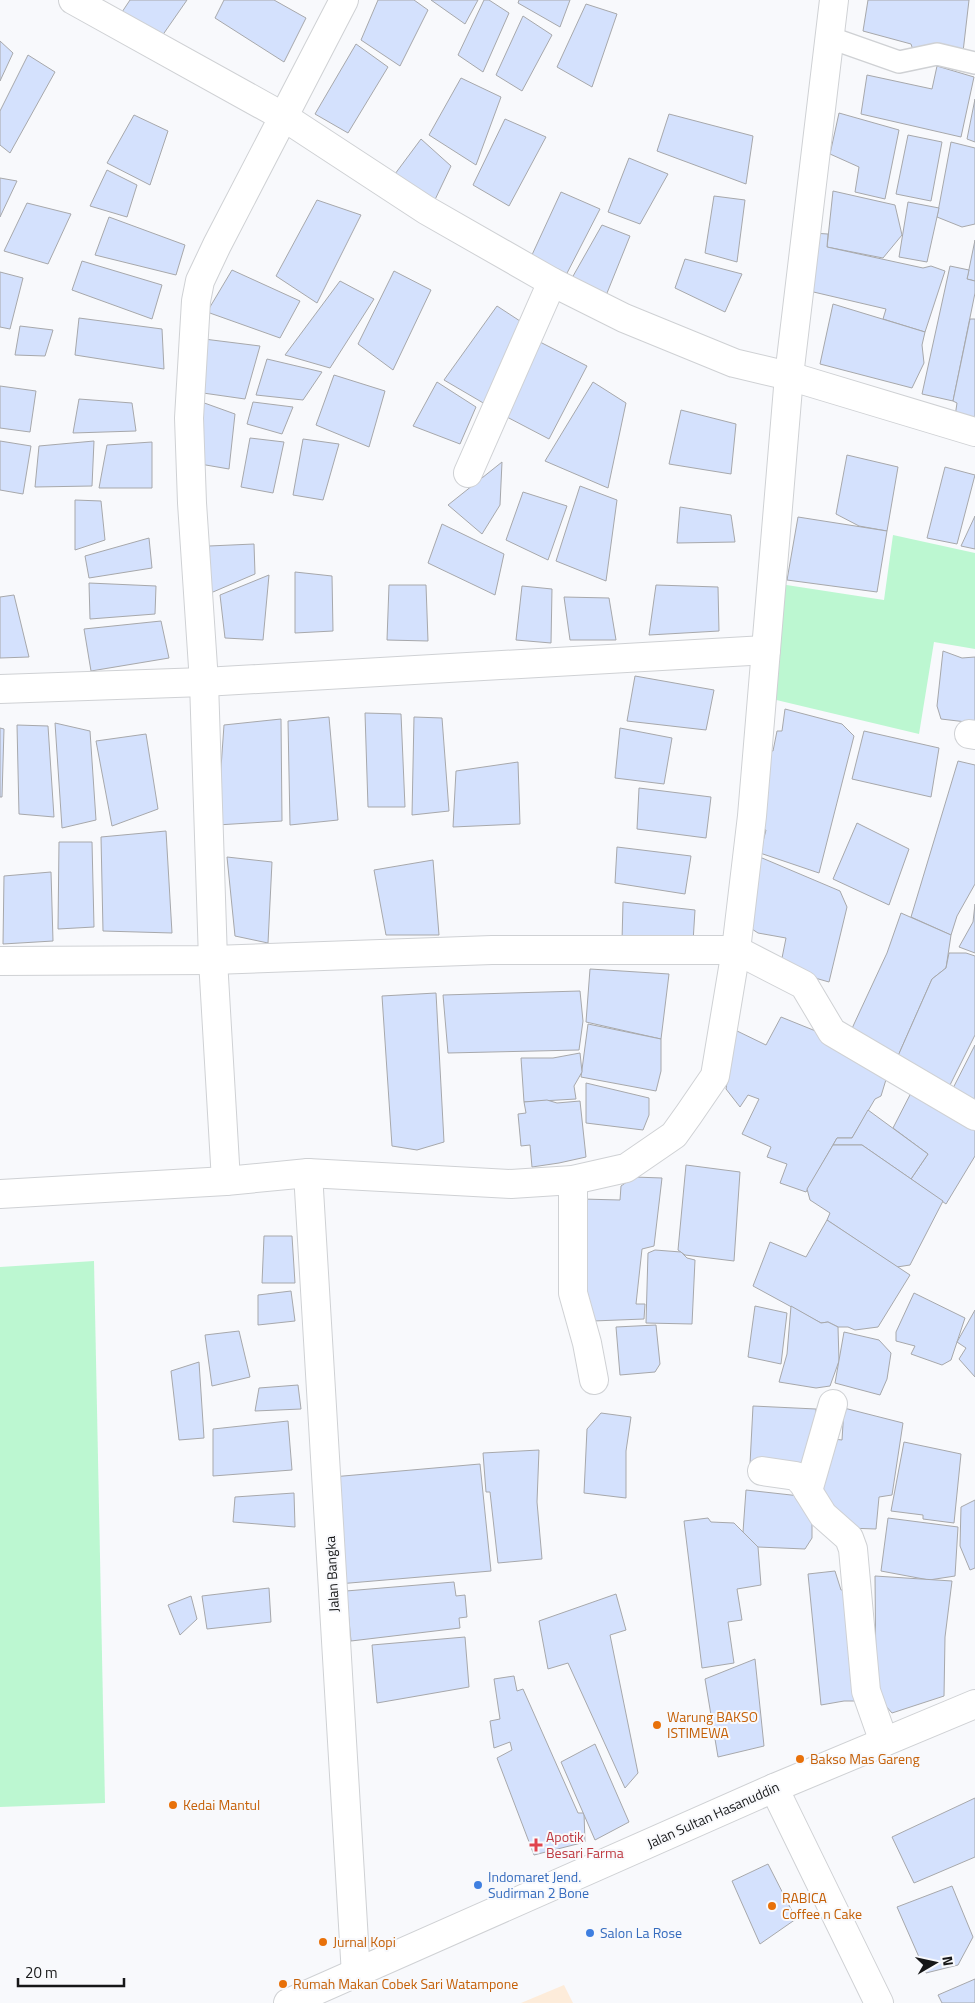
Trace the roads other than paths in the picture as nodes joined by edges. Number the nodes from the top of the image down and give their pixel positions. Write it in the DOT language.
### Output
graph roads {
  1 [pos="72,0"];
  2 [pos="344,0"];
  3 [pos="834,0"];
  4 [pos="828,37"];
  5 [pos="975,63"];
  6 [pos="284,117"];
  7 [pos="552,282"];
  8 [pos="789,376"];
  9 [pos="975,432"];
  10 [pos="468,473"];
  11 [pos="766,650"];
  12 [pos="204,682"];
  13 [pos="0,689"];
  14 [pos="736,950"];
  15 [pos="213,960"];
  16 [pos="0,961"];
  17 [pos="975,1116"];
  18 [pos="308,1173"];
  19 [pos="573,1180"];
  20 [pos="226,1182"];
  21 [pos="0,1194"];
  22 [pos="594,1380"];
  23 [pos="833,1404"];
  24 [pos="762,1471"];
  25 [pos="808,1491"];
  26 [pos="975,1704"];
  27 [pos="884,1742"];
  28 [pos="774,1788"];
  29 [pos="356,1975"];
  30 [pos="288,2003"];
  31 [pos="879,2003"];
  1 -- 6 [label="street"];
  2 -- 6 [label="street"];
  3 -- 4 [label="street"];
  4 -- 5 [label="lane"];
  4 -- 8 [label="street"];
  6 -- 7 [label="street"];
  6 -- 12 [label="street"];
  7 -- 8 [label="street"];
  7 -- 10 [label="street"];
  8 -- 9 [label="street"];
  8 -- 11 [label="street"];
  11 -- 12 [label="street"];
  11 -- 14 [label="street"];
  12 -- 13 [label="street"];
  12 -- 15 [label="street"];
  14 -- 15 [label="street"];
  14 -- 17 [label="street"];
  14 -- 19 [label="street"];
  15 -- 16 [label="street"];
  15 -- 20 [label="street"];
  18 -- 19 [label="street"];
  18 -- 20 [label="street"];
  18 -- 29 [label="street, Jalan Bangka"];
  19 -- 22 [label="street"];
  20 -- 21 [label="street"];
  23 -- 25 [label="street"];
  24 -- 25 [label="street"];
  25 -- 27 [label="street"];
  26 -- 27 [label="street, Jalan Sultan Hasanuddin"];
  27 -- 28 [label="street, Jalan Sultan Hasanuddin"];
  28 -- 29 [label="street, Jalan Sultan Hasanuddin"];
  28 -- 31 [label="street"];
  29 -- 30 [label="street, Jalan Sultan Hasanuddin"];
}
